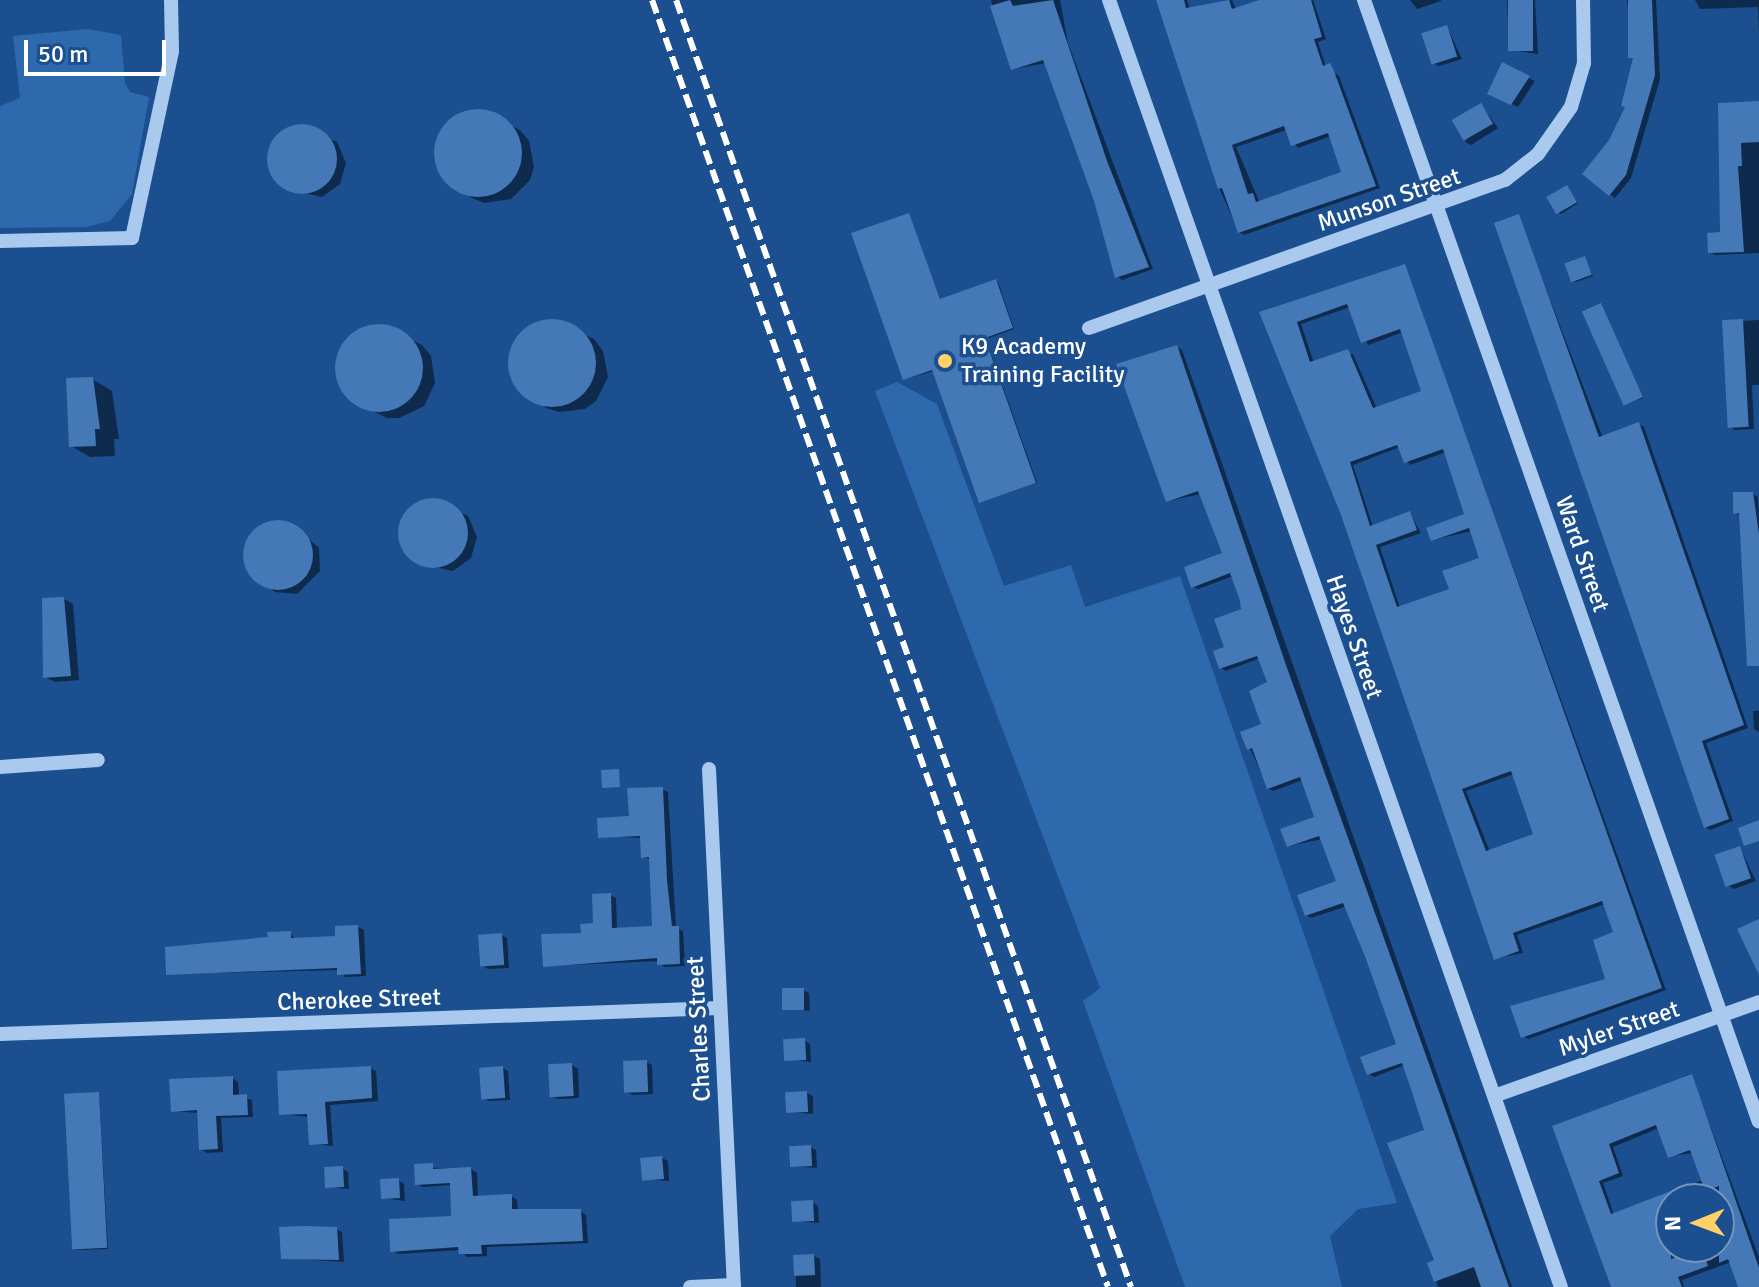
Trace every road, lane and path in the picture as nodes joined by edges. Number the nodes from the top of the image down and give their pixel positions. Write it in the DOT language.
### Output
graph roads {
  1 [pos="171,0"];
  2 [pos="1109,0"];
  3 [pos="1364,0"];
  4 [pos="1583,0"];
  5 [pos="1436,207"];
  6 [pos="0,241"];
  7 [pos="1207,287"];
  8 [pos="1089,328"];
  9 [pos="98,760"];
  10 [pos="0,767"];
  11 [pos="709,769"];
  12 [pos="1759,1002"];
  13 [pos="720,1008"];
  14 [pos="1721,1016"];
  15 [pos="0,1034"];
  16 [pos="1494,1096"];
  17 [pos="1759,1122"];
  18 [pos="734,1286"];
  19 [pos="690,1287"];
  20 [pos="1561,1287"];
  1 -- 6 [label="street"];
  2 -- 7 [label="street, Hayes Street"];
  3 -- 5 [label="street, Ward Street"];
  4 -- 5 [label="street, Munson Street"];
  5 -- 7 [label="street, Munson Street"];
  5 -- 14 [label="street, Ward Street"];
  7 -- 8 [label="street, Munson Street"];
  7 -- 16 [label="street, Hayes Street"];
  9 -- 10 [label="street"];
  11 -- 13 [label="street, Charles Street"];
  12 -- 14 [label="street, Myler Street"];
  13 -- 15 [label="street, Cherokee Street"];
  13 -- 18 [label="street, Charles Street"];
  14 -- 16 [label="street, Myler Street"];
  14 -- 17 [label="street, Ward Street"];
  16 -- 20 [label="street, Hayes Street"];
  18 -- 19 [label="street"];
}
